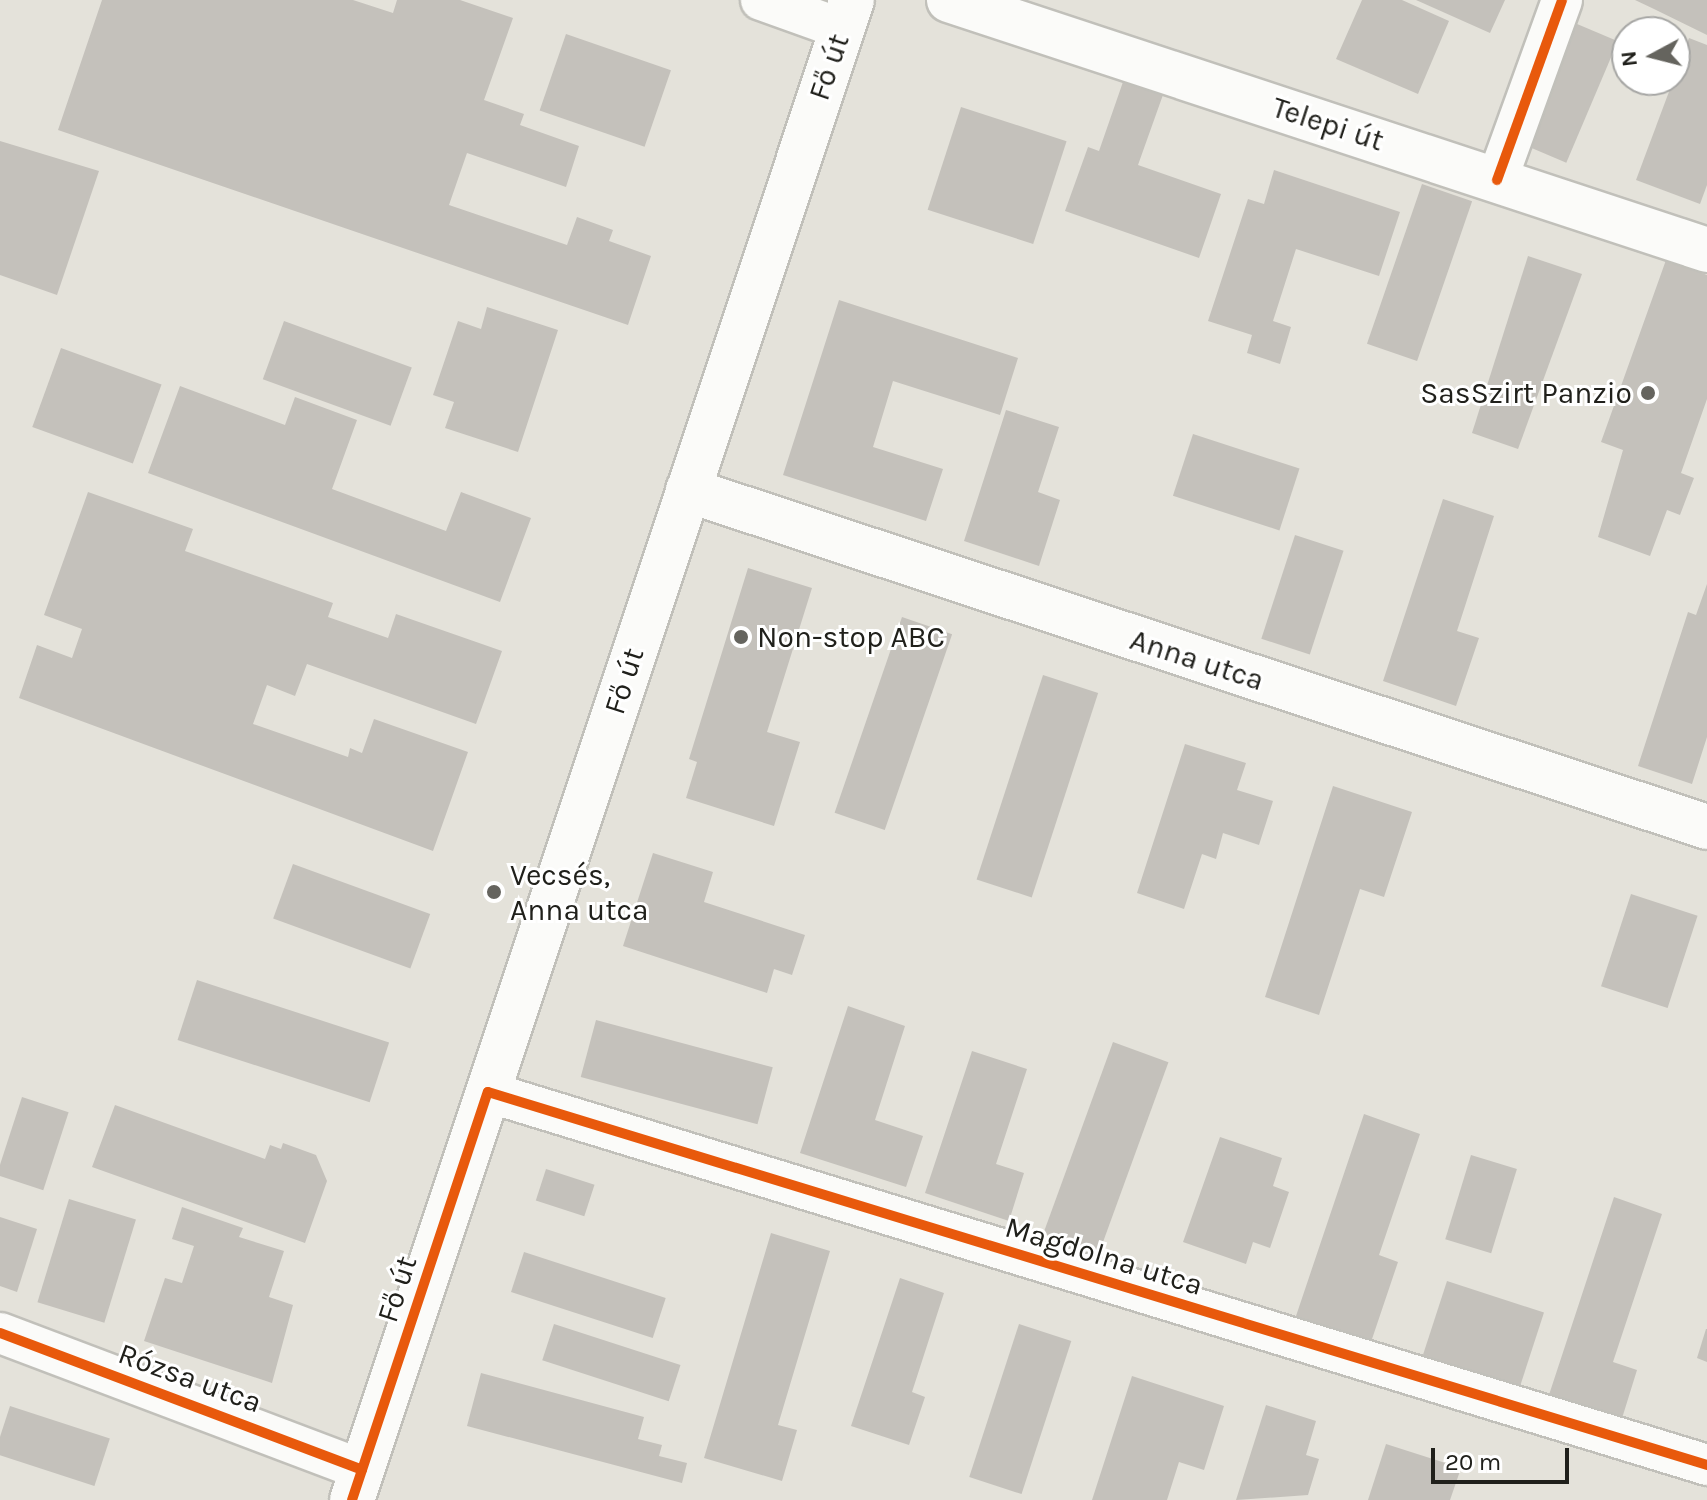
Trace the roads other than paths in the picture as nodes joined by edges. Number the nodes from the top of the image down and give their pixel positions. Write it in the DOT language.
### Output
graph roads {
  1 [pos="761,0"];
  2 [pos="949,0"];
  3 [pos="1562,0"];
  4 [pos="847,14"];
  5 [pos="1497,180"];
  6 [pos="1707,250"];
  7 [pos="688,490"];
  8 [pos="1707,827"];
  9 [pos="488,1092"];
  10 [pos="0,1333"];
  11 [pos="1707,1465"];
  12 [pos="357,1485"];
  1 -- 4 [label="street"];
  2 -- 5 [label="main road, Telepi út"];
  3 -- 5 [label="street"];
  4 -- 7 [label="main road, Fő út"];
  5 -- 6 [label="main road, Telepi út"];
  7 -- 8 [label="main road, Anna utca"];
  7 -- 9 [label="main road, Fő út"];
  9 -- 11 [label="street, Magdolna utca"];
  9 -- 12 [label="main road, Fő út"];
  10 -- 12 [label="street, Rózsa utca"];
}
